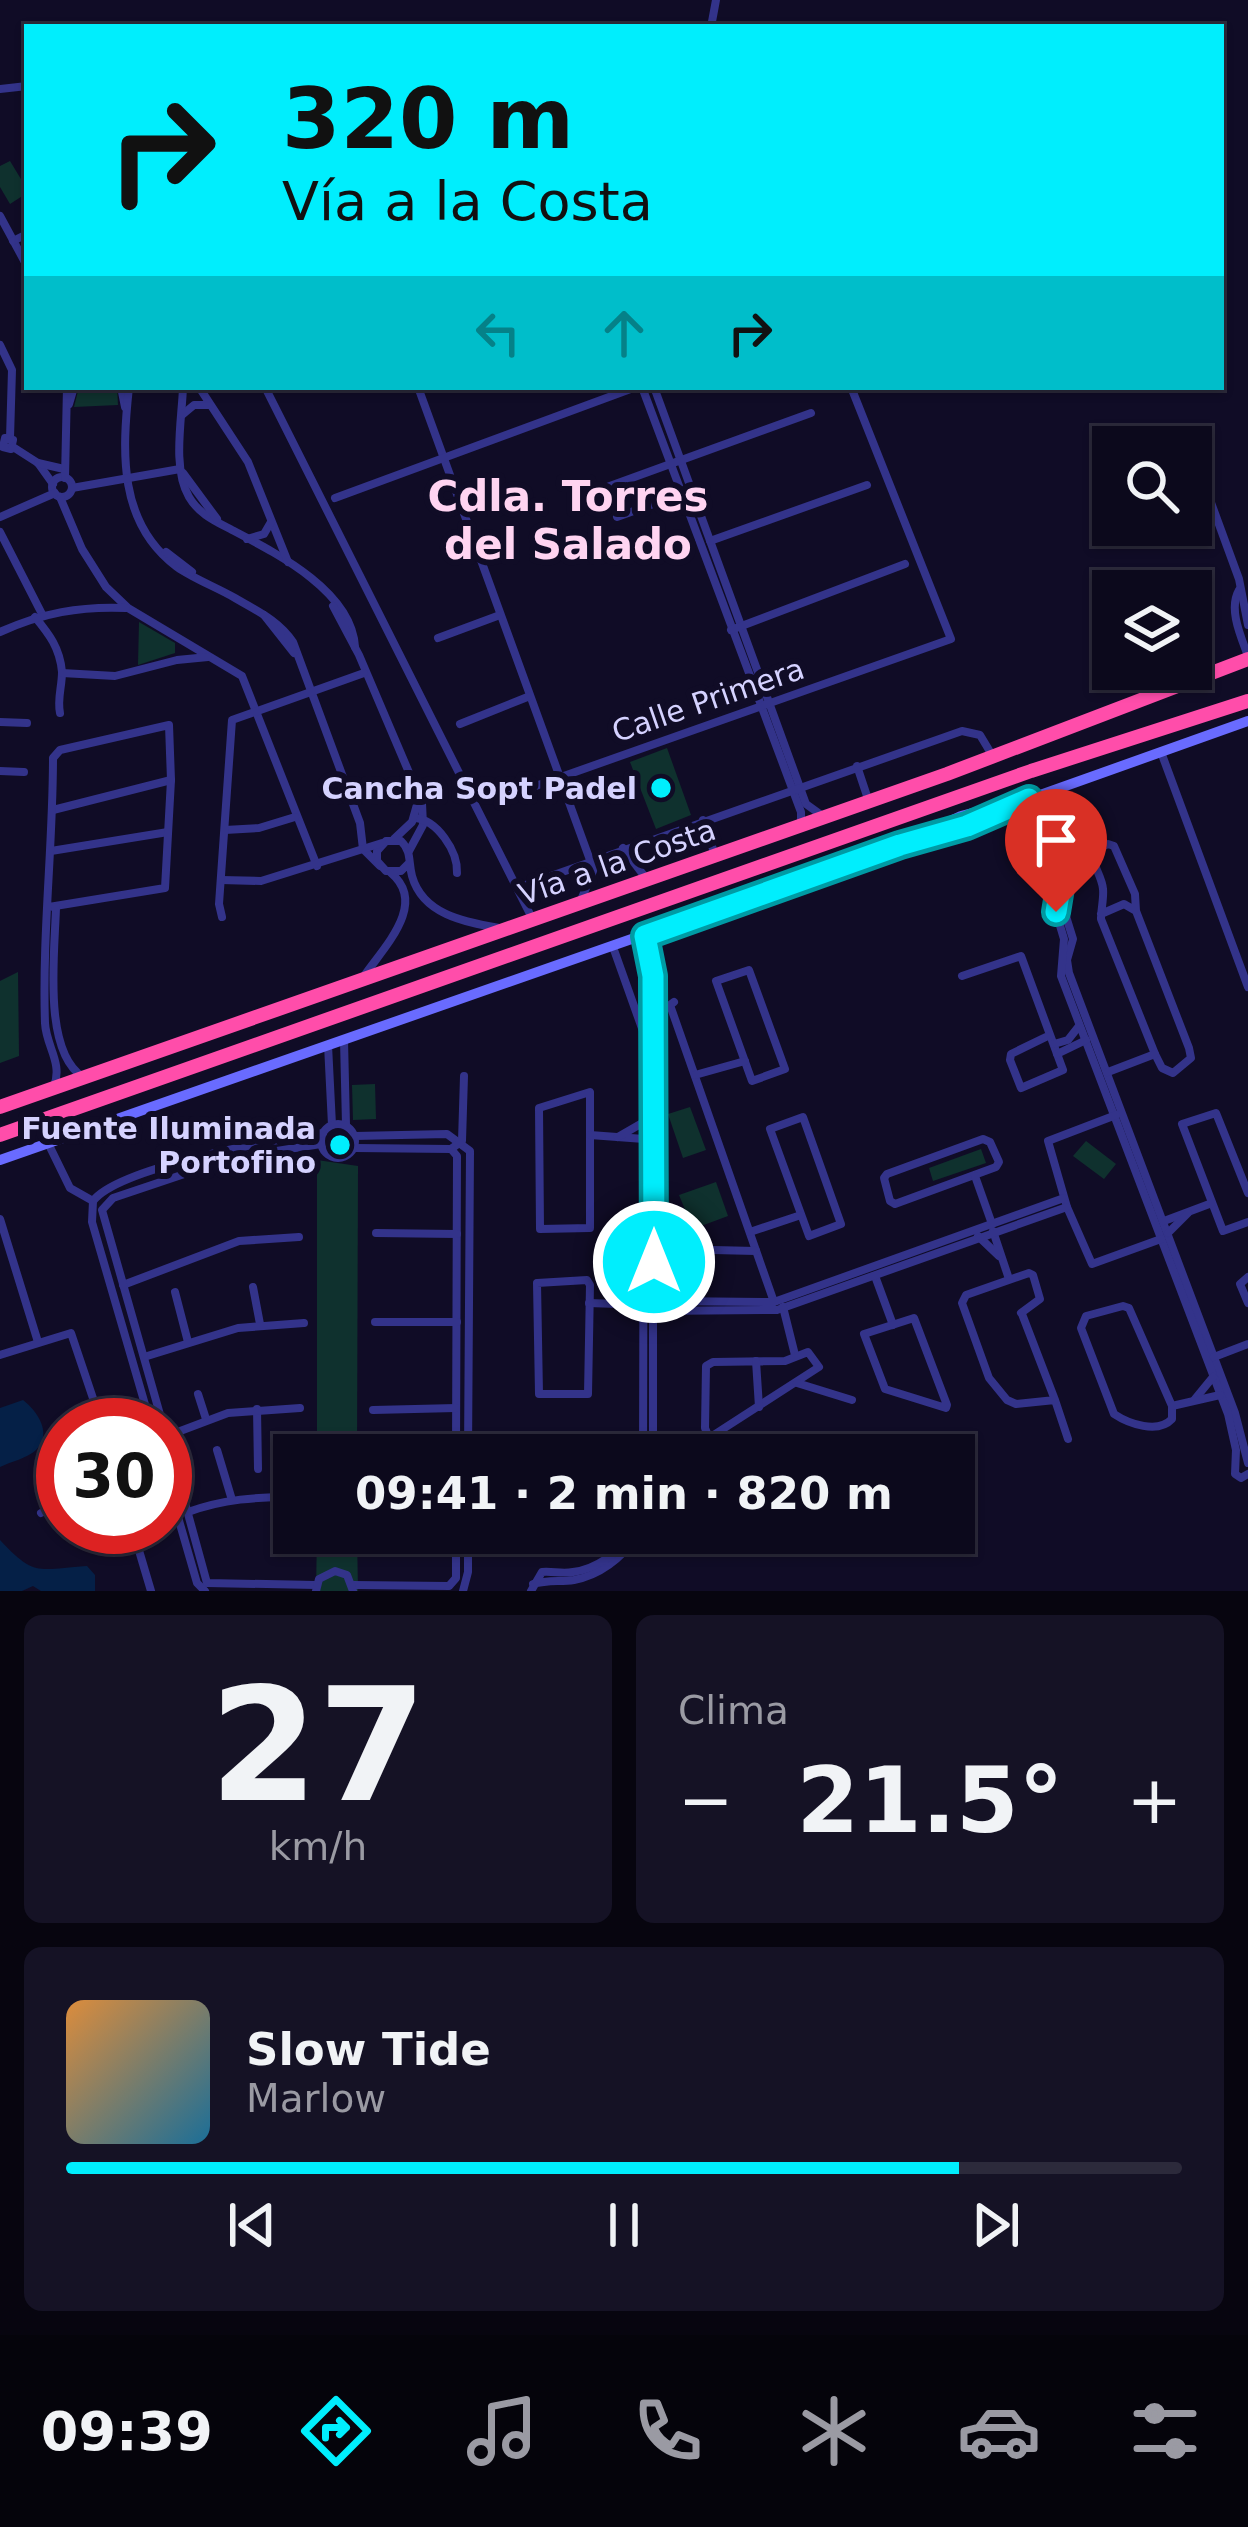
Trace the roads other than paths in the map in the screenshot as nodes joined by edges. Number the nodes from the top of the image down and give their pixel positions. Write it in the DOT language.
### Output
graph roads {
  1 [pos="0,216"];
  2 [pos="24,235"];
  3 [pos="14,241"];
  4 [pos="24,260"];
  5 [pos="0,345"];
  6 [pos="70,390"];
  7 [pos="125,390"];
  8 [pos="183,390"];
  9 [pos="201,390"];
  10 [pos="267,390"];
  11 [pos="419,390"];
  12 [pos="631,390"];
  13 [pos="640,390"];
  14 [pos="655,390"];
  15 [pos="852,390"];
  16 [pos="211,406"];
  17 [pos="811,413"];
  18 [pos="182,415"];
  19 [pos="0,428"];
  20 [pos="6,444"];
  21 [pos="442,457"];
  22 [pos="38,463"];
  23 [pos="676,463"];
  24 [pos="181,469"];
  25 [pos="64,474"];
  26 [pos="125,481"];
  27 [pos="867,484"];
  28 [pos="60,490"];
  29 [pos="681,494"];
  30 [pos="585,495"];
  31 [pos="334,499"];
  32 [pos="1212,508"];
  33 [pos="0,517"];
  34 [pos="617,518"];
  35 [pos="271,520"];
  36 [pos="0,532"];
  37 [pos="247,538"];
  38 [pos="705,543"];
  39 [pos="289,564"];
  40 [pos="905,564"];
  41 [pos="106,586"];
  42 [pos="1244,593"];
  43 [pos="98,607"];
  44 [pos="128,608"];
  45 [pos="61,611"];
  46 [pos="500,615"];
  47 [pos="38,616"];
  48 [pos="736,628"];
  49 [pos="1245,629"];
  50 [pos="0,632"];
  51 [pos="51,633"];
  52 [pos="178,638"];
  53 [pos="438,638"];
  54 [pos="214,657"];
  55 [pos="1248,658"];
  56 [pos="174,662"];
  57 [pos="1248,668"];
  58 [pos="364,673"];
  59 [pos="62,674"];
  60 [pos="310,691"];
  61 [pos="530,696"];
  62 [pos="1248,699"];
  63 [pos="765,706"];
  64 [pos="257,710"];
  65 [pos="61,713"];
  66 [pos="0,722"];
  67 [pos="26,722"];
  68 [pos="1248,722"];
  69 [pos="460,724"];
  70 [pos="1081,724"];
  71 [pos="1161,752"];
  72 [pos="992,757"];
  73 [pos="857,766"];
  74 [pos="0,771"];
  75 [pos="24,772"];
  76 [pos="560,776"];
  77 [pos="171,780"];
  78 [pos="796,788"];
  79 [pos="1036,797"];
  80 [pos="496,800"];
  81 [pos="869,802"];
  82 [pos="53,811"];
  83 [pos="295,817"];
  84 [pos="419,818"];
  85 [pos="826,818"];
  86 [pos="703,820"];
  87 [pos="360,823"];
  88 [pos="801,826"];
  89 [pos="225,830"];
  90 [pos="169,832"];
  91 [pos="441,834"];
  92 [pos="418,835"];
  93 [pos="388,841"];
  94 [pos="623,848"];
  95 [pos="363,849"];
  96 [pos="51,850"];
  97 [pos="410,851"];
  98 [pos="715,856"];
  99 [pos="594,859"];
  100 [pos="630,861"];
  101 [pos="409,863"];
  102 [pos="317,866"];
  103 [pos="380,866"];
  104 [pos="391,872"];
  105 [pos="457,873"];
  106 [pos="647,878"];
  107 [pos="221,880"];
  108 [pos="628,885"];
  109 [pos="517,888"];
  110 [pos="423,898"];
  111 [pos="581,902"];
  112 [pos="406,905"];
  113 [pos="52,907"];
  114 [pos="1136,911"];
  115 [pos="1101,914"];
  116 [pos="222,917"];
  117 [pos="533,920"];
  118 [pos="506,929"];
  119 [pos="645,936"];
  120 [pos="614,947"];
  121 [pos="962,976"];
  122 [pos="364,978"];
  123 [pos="1248,987"];
  124 [pos="1074,998"];
  125 [pos="674,1002"];
  126 [pos="1079,1024"];
  127 [pos="59,1033"];
  128 [pos="48,1037"];
  129 [pos="344,1039"];
  130 [pos="1051,1039"];
  131 [pos="1086,1040"];
  132 [pos="328,1044"];
  133 [pos="1057,1054"];
  134 [pos="1155,1054"];
  135 [pos="745,1061"];
  136 [pos="344,1068"];
  137 [pos="330,1069"];
  138 [pos="721,1069"];
  139 [pos="464,1076"];
  140 [pos="695,1076"];
  141 [pos="1109,1076"];
  142 [pos="83,1077"];
  143 [pos="54,1087"];
  144 [pos="701,1092"];
  145 [pos="345,1095"];
  146 [pos="331,1096"];
  147 [pos="0,1107"];
  148 [pos="1118,1114"];
  149 [pos="644,1122"];
  150 [pos="332,1125"];
  151 [pos="346,1125"];
  152 [pos="323,1133"];
  153 [pos="0,1135"];
  154 [pos="355,1136"];
  155 [pos="590,1136"];
  156 [pos="616,1138"];
  157 [pos="644,1139"];
  158 [pos="462,1141"];
  159 [pos="48,1143"];
  160 [pos="321,1144"];
  161 [pos="355,1148"];
  162 [pos="451,1149"];
  163 [pos="649,1153"];
  164 [pos="0,1160"];
  165 [pos="183,1168"];
  166 [pos="974,1176"];
  167 [pos="1248,1193"];
  168 [pos="982,1198"];
  169 [pos="93,1201"];
  170 [pos="1066,1202"];
  171 [pos="1211,1203"];
  172 [pos="1189,1212"];
  173 [pos="801,1215"];
  174 [pos="1028,1215"];
  175 [pos="0,1220"];
  176 [pos="1004,1220"];
  177 [pos="1164,1221"];
  178 [pos="779,1222"];
  179 [pos="1248,1222"];
  180 [pos="992,1228"];
  181 [pos="750,1232"];
  182 [pos="376,1234"];
  183 [pos="457,1234"];
  184 [pos="978,1236"];
  185 [pos="1166,1236"];
  186 [pos="298,1238"];
  187 [pos="756,1249"];
  188 [pos="670,1250"];
  189 [pos="1000,1257"];
  190 [pos="904,1260"];
  191 [pos="874,1276"];
  192 [pos="1248,1277"];
  193 [pos="1009,1279"];
  194 [pos="860,1281"];
  195 [pos="123,1285"];
  196 [pos="253,1286"];
  197 [pos="175,1292"];
  198 [pos="654,1298"];
  199 [pos="883,1300"];
  200 [pos="641,1302"];
  201 [pos="589,1303"];
  202 [pos="1248,1303"];
  203 [pos="776,1305"];
  204 [pos="653,1311"];
  205 [pos="375,1322"];
  206 [pos="457,1322"];
  207 [pos="304,1323"];
  208 [pos="260,1324"];
  209 [pos="893,1325"];
  210 [pos="38,1342"];
  211 [pos="188,1342"];
  212 [pos="1248,1344"];
  213 [pos="1210,1346"];
  214 [pos="1237,1348"];
  215 [pos="795,1354"];
  216 [pos="0,1355"];
  217 [pos="144,1357"];
  218 [pos="1214,1358"];
  219 [pos="756,1361"];
  220 [pos="457,1366"];
  221 [pos="469,1366"];
  222 [pos="1214,1377"];
  223 [pos="797,1383"];
  224 [pos="198,1394"];
  225 [pos="1220,1395"];
  226 [pos="155,1396"];
  227 [pos="94,1398"];
  228 [pos="143,1398"];
  229 [pos="147,1398"];
  230 [pos="851,1400"];
  231 [pos="1055,1400"];
  232 [pos="1194,1400"];
  233 [pos="1172,1406"];
  234 [pos="759,1407"];
  235 [pos="300,1408"];
  236 [pos="456,1408"];
  237 [pos="256,1409"];
  238 [pos="373,1410"];
  239 [pos="1231,1413"];
  240 [pos="206,1419"];
  241 [pos="648,1422"];
  242 [pos="192,1423"];
  243 [pos="456,1434"];
  244 [pos="468,1434"];
  245 [pos="646,1434"];
  246 [pos="650,1434"];
  247 [pos="1068,1439"];
  248 [pos="217,1450"];
  249 [pos="1248,1463"];
  250 [pos="258,1469"];
  251 [pos="1248,1474"];
  252 [pos="273,1498"];
  253 [pos="232,1500"];
  254 [pos="192,1511"];
  255 [pos="192,1528"];
  256 [pos="140,1554"];
  257 [pos="189,1554"];
  258 [pos="456,1554"];
  259 [pos="468,1554"];
  260 [pos="612,1554"];
  261 [pos="456,1578"];
  262 [pos="207,1588"];
  263 [pos="316,1588"];
  264 [pos="353,1588"];
  265 [pos="532,1588"];
  266 [pos="151,1591"];
  267 [pos="461,1591"];
  1 -- 3 [label="street"];
  2 -- 3 [label="street"];
  3 -- 4 [label="street"];
  5 -- 20 [label="street"];
  6 -- 25 [label="street"];
  7 -- 26 [label="street"];
  8 -- 18 [label="street"];
  9 -- 16 [label="street"];
  10 -- 109 [label="street"];
  11 -- 21 [label="street"];
  12 -- 21 [label="street"];
  13 -- 23 [label="street"];
  14 -- 23 [label="street"];
  15 -- 63 [label="street, Calle Primera"];
  16 -- 18 [label="street"];
  16 -- 35 [label="street"];
  17 -- 23 [label="street"];
  18 -- 24 [label="street"];
  19 -- 20 [label="street"];
  20 -- 22 [label="street"];
  21 -- 31 [label="street"];
  21 -- 46 [label="street"];
  22 -- 25 [label="street"];
  22 -- 28 [label="street"];
  23 -- 29 [label="street"];
  23 -- 30 [label="street"];
  23 -- 38 [label="street"];
  24 -- 26 [label="street"];
  24 -- 37 [label="street"];
  25 -- 28 [label="street"];
  26 -- 28 [label="street"];
  26 -- 60 [label="street"];
  27 -- 38 [label="street"];
  28 -- 33 [label="street"];
  28 -- 41 [label="street"];
  29 -- 34 [label="street"];
  29 -- 38 [label="street"];
  32 -- 42 [label="street"];
  35 -- 37 [label="street"];
  35 -- 39 [label="street"];
  36 -- 47 [label="street"];
  37 -- 39 [label="street"];
  38 -- 48 [label="street"];
  39 -- 58 [label="street"];
  40 -- 48 [label="street"];
  41 -- 43 [label="street"];
  41 -- 44 [label="street"];
  42 -- 49 [label="street"];
  43 -- 44 [label="street"];
  43 -- 45 [label="street"];
  44 -- 52 [label="street"];
  45 -- 47 [label="street"];
  45 -- 51 [label="street"];
  46 -- 53 [label="street"];
  46 -- 61 [label="street"];
  47 -- 50 [label="street"];
  47 -- 51 [label="street"];
  48 -- 63 [label="street"];
  49 -- 55 [label="street"];
  51 -- 59 [label="street"];
  52 -- 54 [label="street"];
  52 -- 56 [label="street"];
  54 -- 56 [label="street"];
  54 -- 64 [label="street"];
  55 -- 70 [label="highway, Vía a la Costa"];
  56 -- 59 [label="street"];
  57 -- 70 [label="highway"];
  58 -- 60 [label="street"];
  58 -- 84 [label="street"];
  59 -- 65 [label="street"];
  60 -- 64 [label="street"];
  60 -- 87 [label="street"];
  61 -- 69 [label="street"];
  61 -- 76 [label="street"];
  62 -- 153 [label="highway, Vía a la Costa"];
  63 -- 76 [label="street, Calle Primera"];
  63 -- 78 [label="street"];
  64 -- 83 [label="street"];
  64 -- 89 [label="street"];
  66 -- 67 [label="street"];
  68 -- 71 [label="street"];
  70 -- 72 [label="highway, Vía a la Costa"];
  71 -- 79 [label="street"];
  71 -- 123 [label="street"];
  72 -- 73 [label="street"];
  72 -- 81 [label="highway, Vía a la Costa"];
  73 -- 78 [label="street"];
  73 -- 81 [label="street"];
  74 -- 75 [label="street"];
  76 -- 80 [label="street, Calle Primera"];
  76 -- 99 [label="street"];
  77 -- 82 [label="street"];
  77 -- 82 [label="street"];
  77 -- 90 [label="street"];
  78 -- 85 [label="street"];
  78 -- 86 [label="street"];
  78 -- 88 [label="street"];
  79 -- 119 [label="street"];
  79 -- 124 [label="street"];
  81 -- 85 [label="highway, Vía a la Costa"];
  82 -- 96 [label="street"];
  83 -- 89 [label="street"];
  83 -- 102 [label="street"];
  84 -- 91 [label="street"];
  84 -- 92 [label="street"];
  84 -- 93 [label="street"];
  85 -- 88 [label="highway, Vía a la Costa"];
  86 -- 94 [label="street"];
  86 -- 98 [label="street"];
  87 -- 93 [label="street"];
  87 -- 95 [label="street"];
  88 -- 98 [label="highway, Vía a la Costa"];
  89 -- 107 [label="street"];
  90 -- 96 [label="street"];
  90 -- 113 [label="street"];
  91 -- 92 [label="street"];
  91 -- 105 [label="street"];
  92 -- 97 [label="street"];
  93 -- 95 [label="street"];
  93 -- 97 [label="street"];
  93 -- 103 [label="street"];
  94 -- 99 [label="street"];
  94 -- 100 [label="street"];
  95 -- 102 [label="street"];
  95 -- 103 [label="street"];
  96 -- 113 [label="street"];
  97 -- 101 [label="street"];
  98 -- 106 [label="highway, Vía a la Costa"];
  99 -- 109 [label="street"];
  99 -- 111 [label="street"];
  100 -- 106 [label="street"];
  100 -- 108 [label="street"];
  101 -- 104 [label="street"];
  101 -- 110 [label="street"];
  102 -- 107 [label="street"];
  103 -- 104 [label="street"];
  104 -- 112 [label="street"];
  106 -- 108 [label="highway, Vía a la Costa"];
  107 -- 116 [label="street"];
  108 -- 111 [label="highway, Vía a la Costa"];
  109 -- 117 [label="street"];
  110 -- 112 [label="street"];
  110 -- 118 [label="street"];
  111 -- 117 [label="highway, Vía a la Costa"];
  112 -- 122 [label="street"];
  113 -- 127 [label="street"];
  113 -- 128 [label="street"];
  114 -- 115 [label="street"];
  114 -- 115 [label="street"];
  114 -- 134 [label="street"];
  115 -- 134 [label="street"];
  117 -- 118 [label="highway, Vía a la Costa"];
  118 -- 122 [label="highway, Vía a la Costa"];
  119 -- 120 [label="street"];
  119 -- 163 [label="street"];
  120 -- 129 [label="street"];
  120 -- 149 [label="street"];
  121 -- 130 [label="street"];
  122 -- 142 [label="highway, Vía a la Costa"];
  124 -- 126 [label="street"];
  124 -- 141 [label="street"];
  125 -- 140 [label="street"];
  126 -- 130 [label="street"];
  126 -- 131 [label="street"];
  127 -- 128 [label="street"];
  127 -- 142 [label="street"];
  128 -- 143 [label="street"];
  129 -- 132 [label="street"];
  129 -- 136 [label="street"];
  130 -- 133 [label="street"];
  130 -- 133 [label="street"];
  131 -- 133 [label="street"];
  131 -- 148 [label="street"];
  132 -- 137 [label="street"];
  132 -- 159 [label="street"];
  134 -- 141 [label="street"];
  135 -- 135 [label="street"];
  135 -- 138 [label="street"];
  136 -- 137 [label="street"];
  136 -- 145 [label="street"];
  137 -- 146 [label="street"];
  138 -- 140 [label="street"];
  138 -- 144 [label="street"];
  139 -- 158 [label="street"];
  140 -- 144 [label="street"];
  141 -- 148 [label="street"];
  142 -- 143 [label="highway, Vía a la Costa"];
  143 -- 147 [label="highway, Vía a la Costa"];
  144 -- 181 [label="street"];
  145 -- 146 [label="street"];
  145 -- 151 [label="street"];
  146 -- 150 [label="street"];
  148 -- 170 [label="street"];
  148 -- 177 [label="street"];
  148 -- 185 [label="street"];
  149 -- 156 [label="street"];
  149 -- 157 [label="street"];
  150 -- 151 [label="street"];
  150 -- 152 [label="street"];
  151 -- 154 [label="street"];
  152 -- 160 [label="street"];
  152 -- 165 [label="street"];
  154 -- 158 [label="street"];
  154 -- 161 [label="street"];
  155 -- 155 [label="street"];
  155 -- 156 [label="street"];
  156 -- 157 [label="street"];
  157 -- 163 [label="street"];
  158 -- 162 [label="street"];
  158 -- 221 [label="street"];
  159 -- 164 [label="street"];
  159 -- 169 [label="street"];
  160 -- 161 [label="street"];
  160 -- 165 [label="street"];
  161 -- 162 [label="street"];
  162 -- 183 [label="street"];
  163 -- 198 [label="street"];
  163 -- 200 [label="street"];
  165 -- 169 [label="street"];
  165 -- 195 [label="street"];
  166 -- 166 [label="street"];
  166 -- 168 [label="street"];
  167 -- 171 [label="street"];
  168 -- 176 [label="street"];
  168 -- 180 [label="street"];
  169 -- 228 [label="street"];
  170 -- 174 [label="street"];
  170 -- 185 [label="street"];
  171 -- 172 [label="street"];
  171 -- 179 [label="street"];
  172 -- 177 [label="street"];
  172 -- 185 [label="street"];
  173 -- 173 [label="street"];
  173 -- 178 [label="street"];
  174 -- 176 [label="street"];
  174 -- 180 [label="street"];
  175 -- 210 [label="street"];
  176 -- 180 [label="street"];
  177 -- 185 [label="street"];
  178 -- 181 [label="street"];
  178 -- 187 [label="street"];
  180 -- 184 [label="street"];
  180 -- 189 [label="street"];
  180 -- 190 [label="street"];
  181 -- 187 [label="street"];
  182 -- 183 [label="street"];
  183 -- 206 [label="street"];
  184 -- 189 [label="street"];
  184 -- 190 [label="street"];
  185 -- 213 [label="street"];
  185 -- 222 [label="street"];
  186 -- 195 [label="street"];
  187 -- 188 [label="street"];
  187 -- 203 [label="street"];
  189 -- 193 [label="street"];
  190 -- 191 [label="street"];
  190 -- 203 [label="street"];
  191 -- 194 [label="street"];
  191 -- 199 [label="street"];
  192 -- 202 [label="street"];
  193 -- 231 [label="street"];
  193 -- 231 [label="street"];
  194 -- 199 [label="street"];
  194 -- 203 [label="street"];
  195 -- 217 [label="street"];
  196 -- 208 [label="street"];
  197 -- 211 [label="street"];
  198 -- 200 [label="street"];
  198 -- 203 [label="street"];
  198 -- 204 [label="street"];
  199 -- 209 [label="street"];
  200 -- 201 [label="street"];
  200 -- 204 [label="street"];
  200 -- 241 [label="street"];
  201 -- 201 [label="street"];
  203 -- 204 [label="street"];
  203 -- 215 [label="street"];
  204 -- 241 [label="street"];
  205 -- 206 [label="street"];
  206 -- 220 [label="street"];
  207 -- 208 [label="street"];
  208 -- 211 [label="street"];
  209 -- 209 [label="street"];
  210 -- 216 [label="street"];
  210 -- 227 [label="street"];
  211 -- 217 [label="street"];
  212 -- 214 [label="street"];
  213 -- 214 [label="street"];
  213 -- 218 [label="street"];
  214 -- 218 [label="street"];
  215 -- 219 [label="street"];
  215 -- 223 [label="street"];
  217 -- 226 [label="street"];
  218 -- 239 [label="street"];
  219 -- 234 [label="street"];
  219 -- 234 [label="street"];
  220 -- 221 [label="street"];
  220 -- 236 [label="street"];
  221 -- 244 [label="street"];
  222 -- 225 [label="street"];
  222 -- 232 [label="street"];
  223 -- 230 [label="street"];
  223 -- 234 [label="street"];
  224 -- 240 [label="street"];
  225 -- 232 [label="street"];
  225 -- 239 [label="street"];
  226 -- 229 [label="street"];
  231 -- 247 [label="street"];
  232 -- 233 [label="street"];
  233 -- 233 [label="street"];
  235 -- 237 [label="street"];
  236 -- 238 [label="street"];
  236 -- 243 [label="street"];
  237 -- 240 [label="street"];
  237 -- 250 [label="street"];
  239 -- 249 [label="street"];
  239 -- 251 [label="street"];
  240 -- 242 [label="street"];
  241 -- 245 [label="street"];
  241 -- 246 [label="street"];
  248 -- 253 [label="street"];
  252 -- 253 [label="street"];
  253 -- 254 [label="street"];
  255 -- 262 [label="street"];
  256 -- 266 [label="street"];
  257 -- 262 [label="street"];
  258 -- 261 [label="street"];
  259 -- 267 [label="street"];
  260 -- 265 [label="street"];
  261 -- 264 [label="street"];
  261 -- 267 [label="street"];
  262 -- 263 [label="street"];
  263 -- 264 [label="street"];
}
